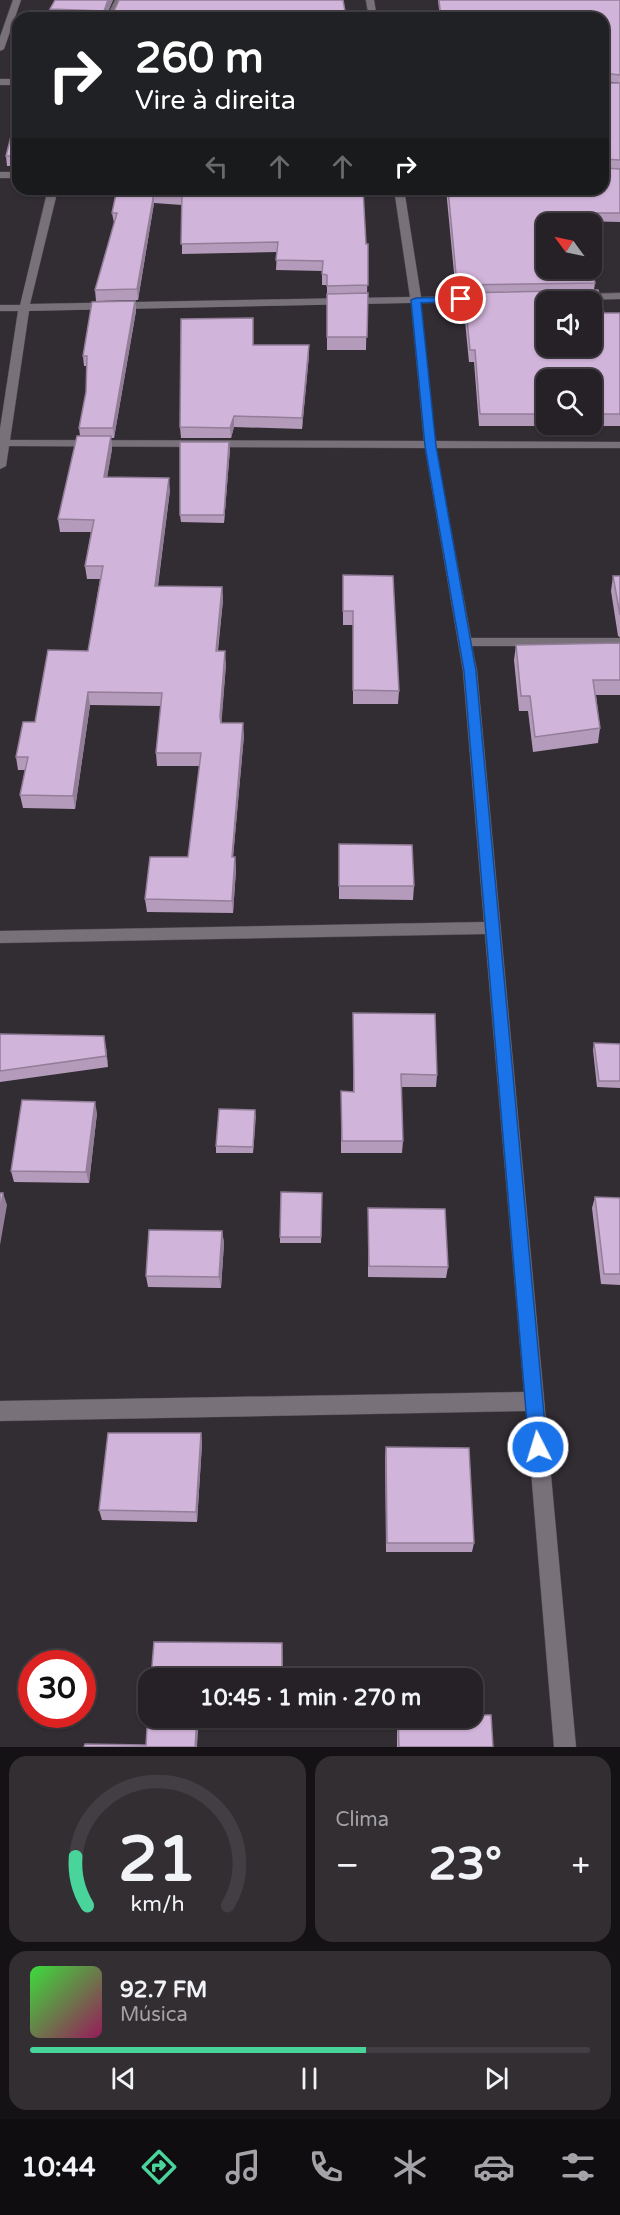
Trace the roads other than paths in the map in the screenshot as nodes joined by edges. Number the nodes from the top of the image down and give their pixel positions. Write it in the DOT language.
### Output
graph roads {
  1 [pos="12,14"];
  2 [pos="0,49"];
  3 [pos="52,195"];
  4 [pos="400,195"];
  5 [pos="602,296"];
  6 [pos="620,296"];
  7 [pos="484,299"];
  8 [pos="416,300"];
  9 [pos="0,308"];
  10 [pos="24,308"];
  11 [pos="2,443"];
  12 [pos="620,445"];
  13 [pos="430,446"];
  14 [pos="0,466"];
  15 [pos="466,642"];
  16 [pos="620,642"];
  17 [pos="493,928"];
  18 [pos="0,937"];
  19 [pos="534,1401"];
  20 [pos="0,1411"];
  21 [pos="565,1747"];
  1 -- 2 [label="street"];
  3 -- 10 [label="street"];
  4 -- 8 [label="street"];
  5 -- 6 [label="street"];
  7 -- 8 [label="street"];
  8 -- 10 [label="street"];
  8 -- 13 [label="street"];
  9 -- 10 [label="street"];
  10 -- 11 [label="street"];
  11 -- 13 [label="street"];
  11 -- 14 [label="street"];
  12 -- 13 [label="street"];
  13 -- 15 [label="street"];
  15 -- 16 [label="street"];
  15 -- 17 [label="street"];
  17 -- 18 [label="street"];
  17 -- 19 [label="street"];
  19 -- 20 [label="street"];
  19 -- 21 [label="street"];
}
